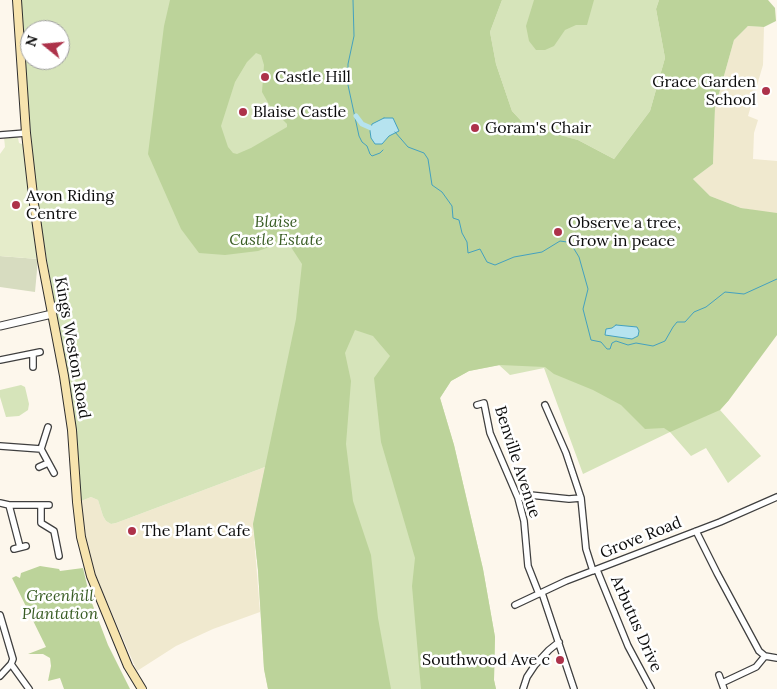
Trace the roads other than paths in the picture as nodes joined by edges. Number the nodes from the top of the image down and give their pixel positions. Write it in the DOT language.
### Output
graph roads {
  1 [pos="16,0"];
  2 [pos="26,132"];
  3 [pos="0,135"];
  4 [pos="52,314"];
  5 [pos="0,326"];
  6 [pos="40,352"];
  7 [pos="33,354"];
  8 [pos="0,360"];
  9 [pos="32,367"];
  10 [pos="477,404"];
  11 [pos="548,406"];
  12 [pos="48,427"];
  13 [pos="0,446"];
  14 [pos="42,449"];
  15 [pos="48,463"];
  16 [pos="39,467"];
  17 [pos="54,473"];
  18 [pos="518,498"];
  19 [pos="581,498"];
  20 [pos="777,498"];
  21 [pos="0,503"];
  22 [pos="9,505"];
  23 [pos="41,505"];
  24 [pos="49,505"];
  25 [pos="696,531"];
  26 [pos="20,547"];
  27 [pos="59,556"];
  28 [pos="595,571"];
  29 [pos="540,593"];
  30 [pos="515,605"];
  31 [pos="0,615"];
  32 [pos="558,642"];
  33 [pos="765,656"];
  34 [pos="777,658"];
  35 [pos="11,664"];
  36 [pos="719,675"];
  37 [pos="0,676"];
  38 [pos="723,686"];
  39 [pos="29,687"];
  40 [pos="142,689"];
  41 [pos="523,689"];
  42 [pos="574,689"];
  43 [pos="650,689"];
  1 -- 2 [label="main road, Kings Weston Road"];
  2 -- 3 [label="street"];
  2 -- 4 [label="main road, Kings Weston Road"];
  4 -- 5 [label="street"];
  4 -- 40 [label="main road, Kings Weston Road"];
  6 -- 7 [label="street"];
  7 -- 8 [label="street"];
  7 -- 9 [label="street"];
  10 -- 18 [label="street, Benville Avenue"];
  11 -- 19 [label="street, Arbutus Drive"];
  12 -- 14 [label="street"];
  13 -- 14 [label="street"];
  14 -- 15 [label="street"];
  15 -- 16 [label="street"];
  15 -- 17 [label="street"];
  18 -- 19 [label="street"];
  18 -- 29 [label="street, Benville Avenue"];
  19 -- 28 [label="street, Arbutus Drive"];
  20 -- 25 [label="street, Grove Road"];
  21 -- 22 [label="street"];
  22 -- 23 [label="street"];
  22 -- 26 [label="street"];
  23 -- 24 [label="street"];
  23 -- 27 [label="street"];
  25 -- 28 [label="street, Grove Road"];
  25 -- 33 [label="street"];
  28 -- 29 [label="street, Grove Road"];
  28 -- 43 [label="street, Arbutus Drive"];
  29 -- 30 [label="street, Grove Road"];
  29 -- 32 [label="street, Benville Avenue"];
  31 -- 35 [label="street"];
  32 -- 41 [label="street"];
  32 -- 42 [label="street, Benville Avenue"];
  33 -- 34 [label="street"];
  33 -- 38 [label="street"];
  35 -- 37 [label="street"];
  35 -- 39 [label="street"];
  36 -- 38 [label="street"];
}
